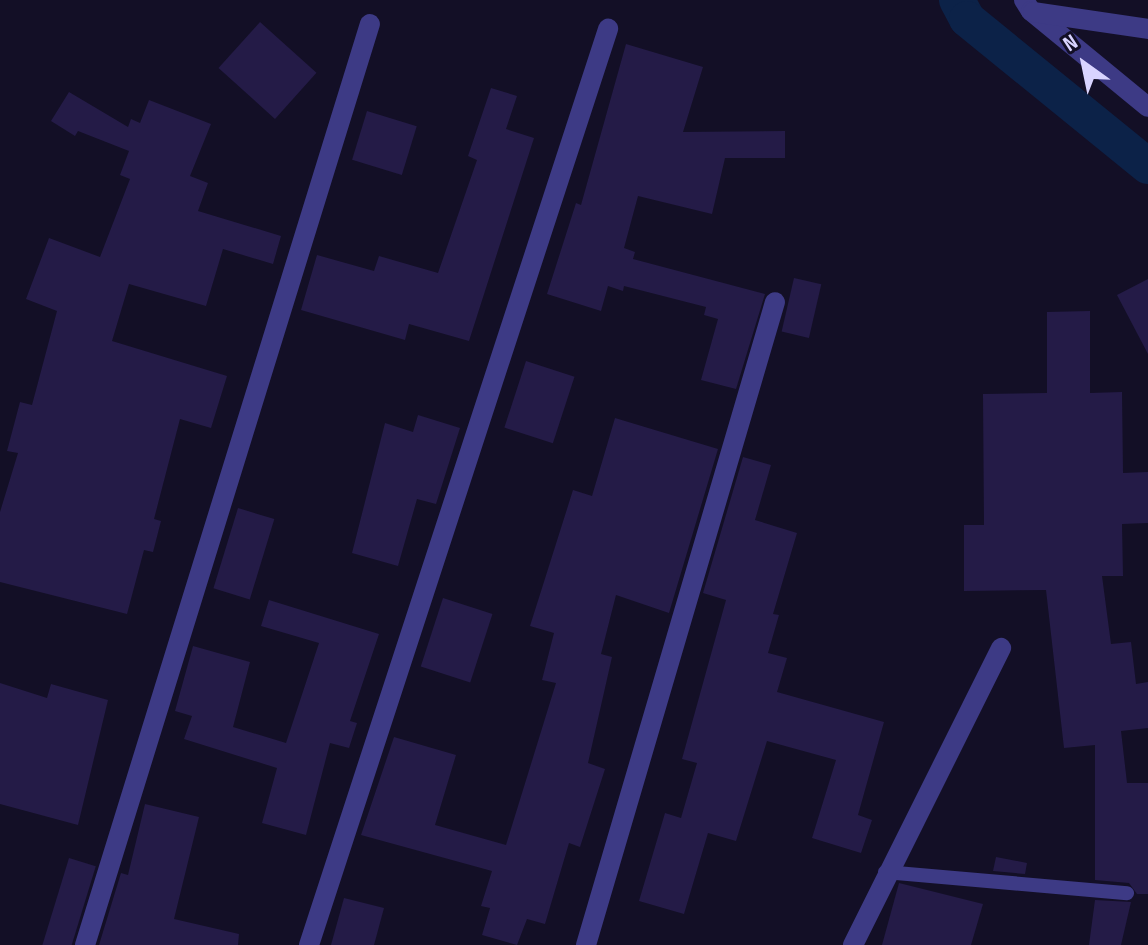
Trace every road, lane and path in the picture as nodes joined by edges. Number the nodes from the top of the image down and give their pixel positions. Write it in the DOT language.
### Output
graph roads {
  1 [pos="1028,6"];
  2 [pos="370,24"];
  3 [pos="608,29"];
  4 [pos="1148,29"];
  5 [pos="1148,107"];
  6 [pos="775,302"];
  7 [pos="1001,648"];
  8 [pos="885,872"];
  9 [pos="1127,893"];
  10 [pos="85,945"];
  11 [pos="309,945"];
  12 [pos="586,945"];
  13 [pos="853,945"];
  1 -- 4 [label="street"];
  1 -- 5 [label="street"];
  2 -- 10 [label="street"];
  3 -- 11 [label="street"];
  6 -- 12 [label="street"];
  7 -- 8 [label="street"];
  8 -- 9 [label="lane"];
  8 -- 13 [label="street"];
}
